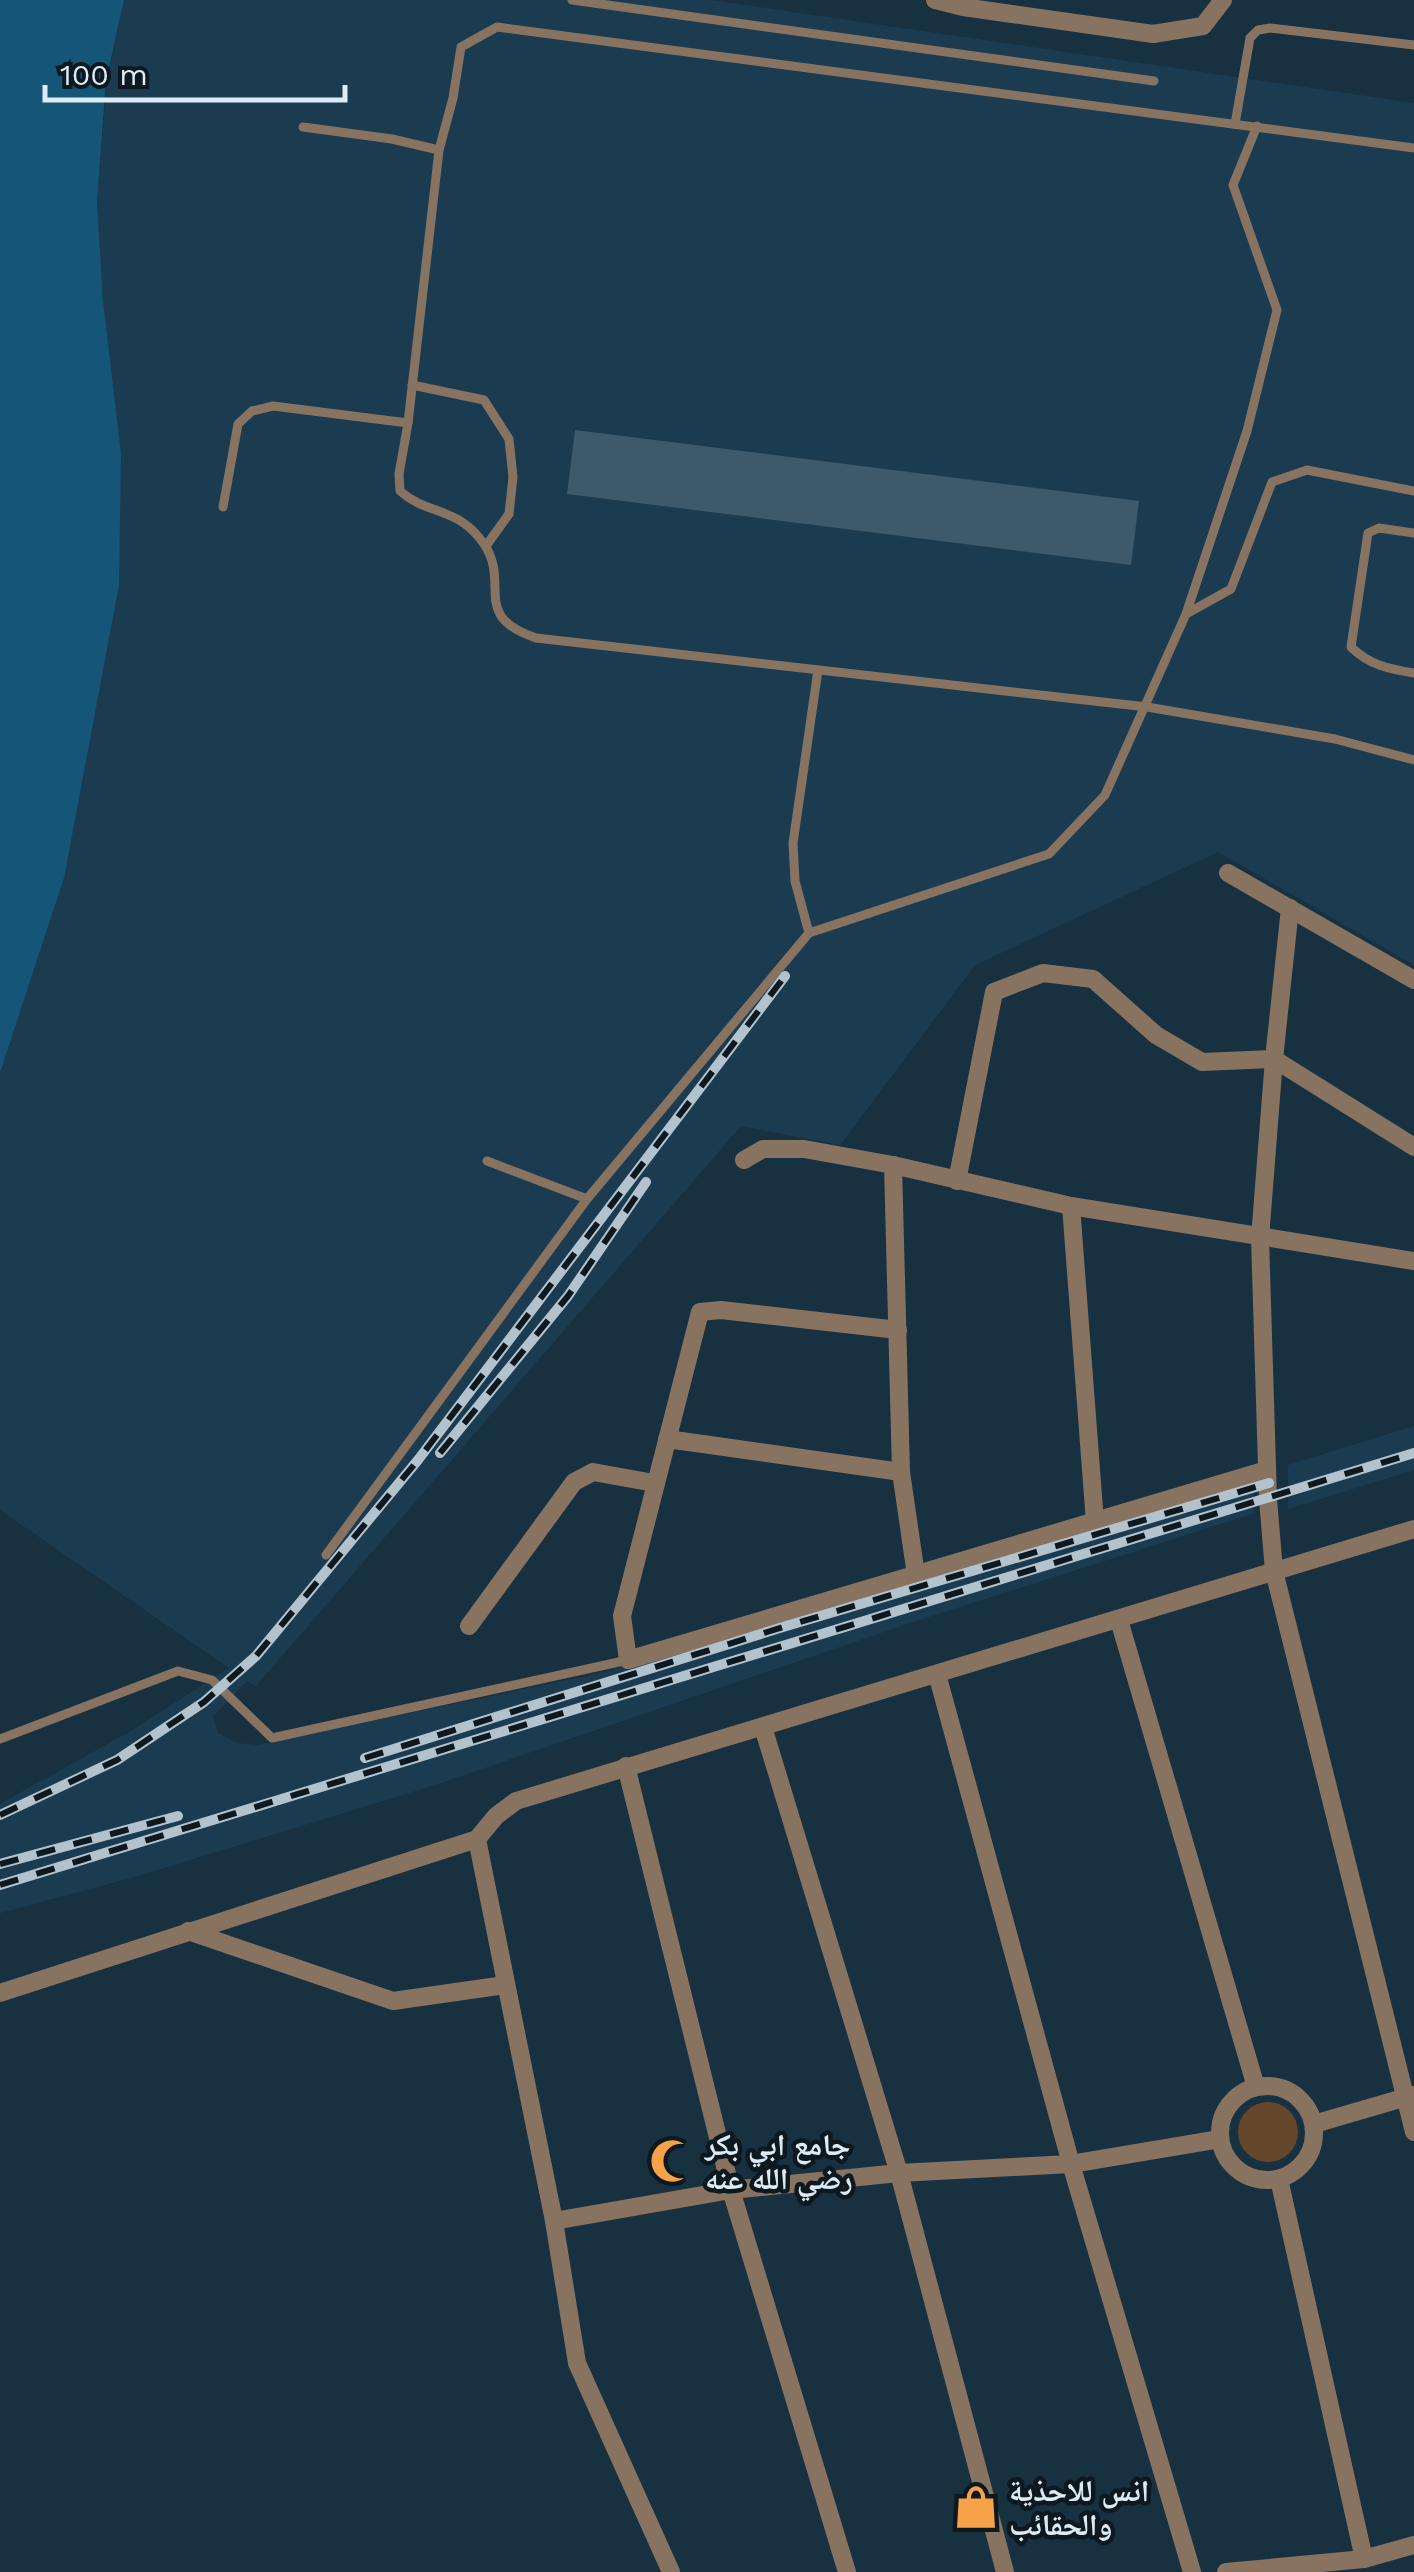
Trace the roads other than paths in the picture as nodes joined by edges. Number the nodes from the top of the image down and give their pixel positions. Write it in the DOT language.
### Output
graph roads {
  1 [pos="572,0"];
  2 [pos="934,0"];
  3 [pos="1223,0"];
  4 [pos="1414,45"];
  5 [pos="1154,81"];
  6 [pos="1235,124"];
  7 [pos="1257,126"];
  8 [pos="304,127"];
  9 [pos="1414,148"];
  10 [pos="439,150"];
  11 [pos="412,385"];
  12 [pos="408,423"];
  13 [pos="1414,491"];
  14 [pos="223,507"];
  15 [pos="1414,533"];
  16 [pos="486,546"];
  17 [pos="1186,614"];
  18 [pos="818,670"];
  19 [pos="1414,673"];
  20 [pos="1148,706"];
  21 [pos="1414,760"];
  22 [pos="1228,874"];
  23 [pos="1290,908"];
  24 [pos="809,933"];
  25 [pos="1414,980"];
  26 [pos="1274,1058"];
  27 [pos="1414,1146"];
  28 [pos="744,1160"];
  29 [pos="487,1162"];
  30 [pos="893,1166"];
  31 [pos="957,1181"];
  32 [pos="587,1198"];
  33 [pos="1071,1206"];
  34 [pos="1260,1238"];
  35 [pos="1414,1261"];
  36 [pos="898,1330"];
  37 [pos="667,1439"];
  38 [pos="1267,1470"];
  39 [pos="901,1472"];
  40 [pos="654,1483"];
  41 [pos="1095,1522"];
  42 [pos="1413,1534"];
  43 [pos="326,1555"];
  44 [pos="1274,1570"];
  45 [pos="916,1575"];
  46 [pos="1119,1620"];
  47 [pos="469,1626"];
  48 [pos="628,1660"];
  49 [pos="936,1674"];
  50 [pos="764,1727"];
  51 [pos="0,1739"];
  52 [pos="626,1766"];
  53 [pos="477,1839"];
  54 [pos="188,1931"];
  55 [pos="505,1985"];
  56 [pos="0,1993"];
  57 [pos="1256,2087"];
  58 [pos="1409,2097"];
  59 [pos="1314,2124"];
  60 [pos="1414,2132"];
  61 [pos="1220,2139"];
  62 [pos="1071,2164"];
  63 [pos="899,2173"];
  64 [pos="1279,2179"];
  65 [pos="731,2190"];
  66 [pos="554,2221"];
  67 [pos="1414,2546"];
  68 [pos="1364,2559"];
  69 [pos="672,2572"];
  70 [pos="847,2572"];
  71 [pos="1005,2572"];
  72 [pos="1192,2572"];
  73 [pos="1226,2572"];
  1 -- 5 [label="lane"];
  2 -- 3 [label="street"];
  4 -- 6 [label="lane"];
  6 -- 7 [label="lane"];
  6 -- 10 [label="lane"];
  7 -- 9 [label="lane"];
  7 -- 17 [label="lane"];
  8 -- 10 [label="lane"];
  10 -- 11 [label="lane"];
  11 -- 12 [label="lane"];
  11 -- 16 [label="lane"];
  12 -- 14 [label="lane"];
  12 -- 16 [label="lane"];
  13 -- 17 [label="lane"];
  15 -- 19 [label="lane"];
  16 -- 18 [label="lane"];
  17 -- 20 [label="lane"];
  18 -- 20 [label="lane"];
  18 -- 24 [label="lane"];
  20 -- 21 [label="lane"];
  20 -- 24 [label="lane"];
  22 -- 23 [label="street"];
  23 -- 25 [label="street"];
  23 -- 26 [label="street"];
  24 -- 32 [label="lane"];
  26 -- 27 [label="street"];
  26 -- 31 [label="street"];
  26 -- 34 [label="street"];
  28 -- 30 [label="street"];
  29 -- 32 [label="lane"];
  30 -- 31 [label="street"];
  30 -- 36 [label="street"];
  31 -- 33 [label="street"];
  32 -- 43 [label="lane"];
  33 -- 34 [label="street"];
  33 -- 41 [label="street"];
  34 -- 35 [label="street"];
  34 -- 38 [label="street"];
  36 -- 37 [label="street"];
  36 -- 39 [label="street"];
  37 -- 39 [label="street"];
  37 -- 40 [label="street"];
  38 -- 41 [label="street"];
  38 -- 44 [label="street"];
  39 -- 45 [label="street"];
  40 -- 47 [label="street"];
  40 -- 48 [label="street"];
  41 -- 45 [label="street"];
  42 -- 44 [label="street"];
  44 -- 46 [label="street"];
  44 -- 58 [label="street"];
  45 -- 48 [label="street"];
  46 -- 49 [label="street"];
  46 -- 57 [label="street"];
  48 -- 51 [label="lane"];
  49 -- 50 [label="street"];
  49 -- 62 [label="street"];
  50 -- 52 [label="street"];
  50 -- 63 [label="street"];
  52 -- 53 [label="street"];
  52 -- 65 [label="street"];
  53 -- 54 [label="street"];
  53 -- 55 [label="street"];
  54 -- 55 [label="street"];
  54 -- 56 [label="street"];
  55 -- 66 [label="street"];
  57 -- 59 [label="street"];
  57 -- 61 [label="street"];
  58 -- 59 [label="street"];
  58 -- 60 [label="street"];
  59 -- 64 [label="street"];
  61 -- 62 [label="street"];
  61 -- 64 [label="street"];
  62 -- 63 [label="street"];
  62 -- 72 [label="street"];
  63 -- 65 [label="street"];
  63 -- 71 [label="street"];
  64 -- 68 [label="street"];
  65 -- 66 [label="street"];
  65 -- 70 [label="street"];
  66 -- 69 [label="street"];
  67 -- 68 [label="street"];
  68 -- 73 [label="street"];
}
